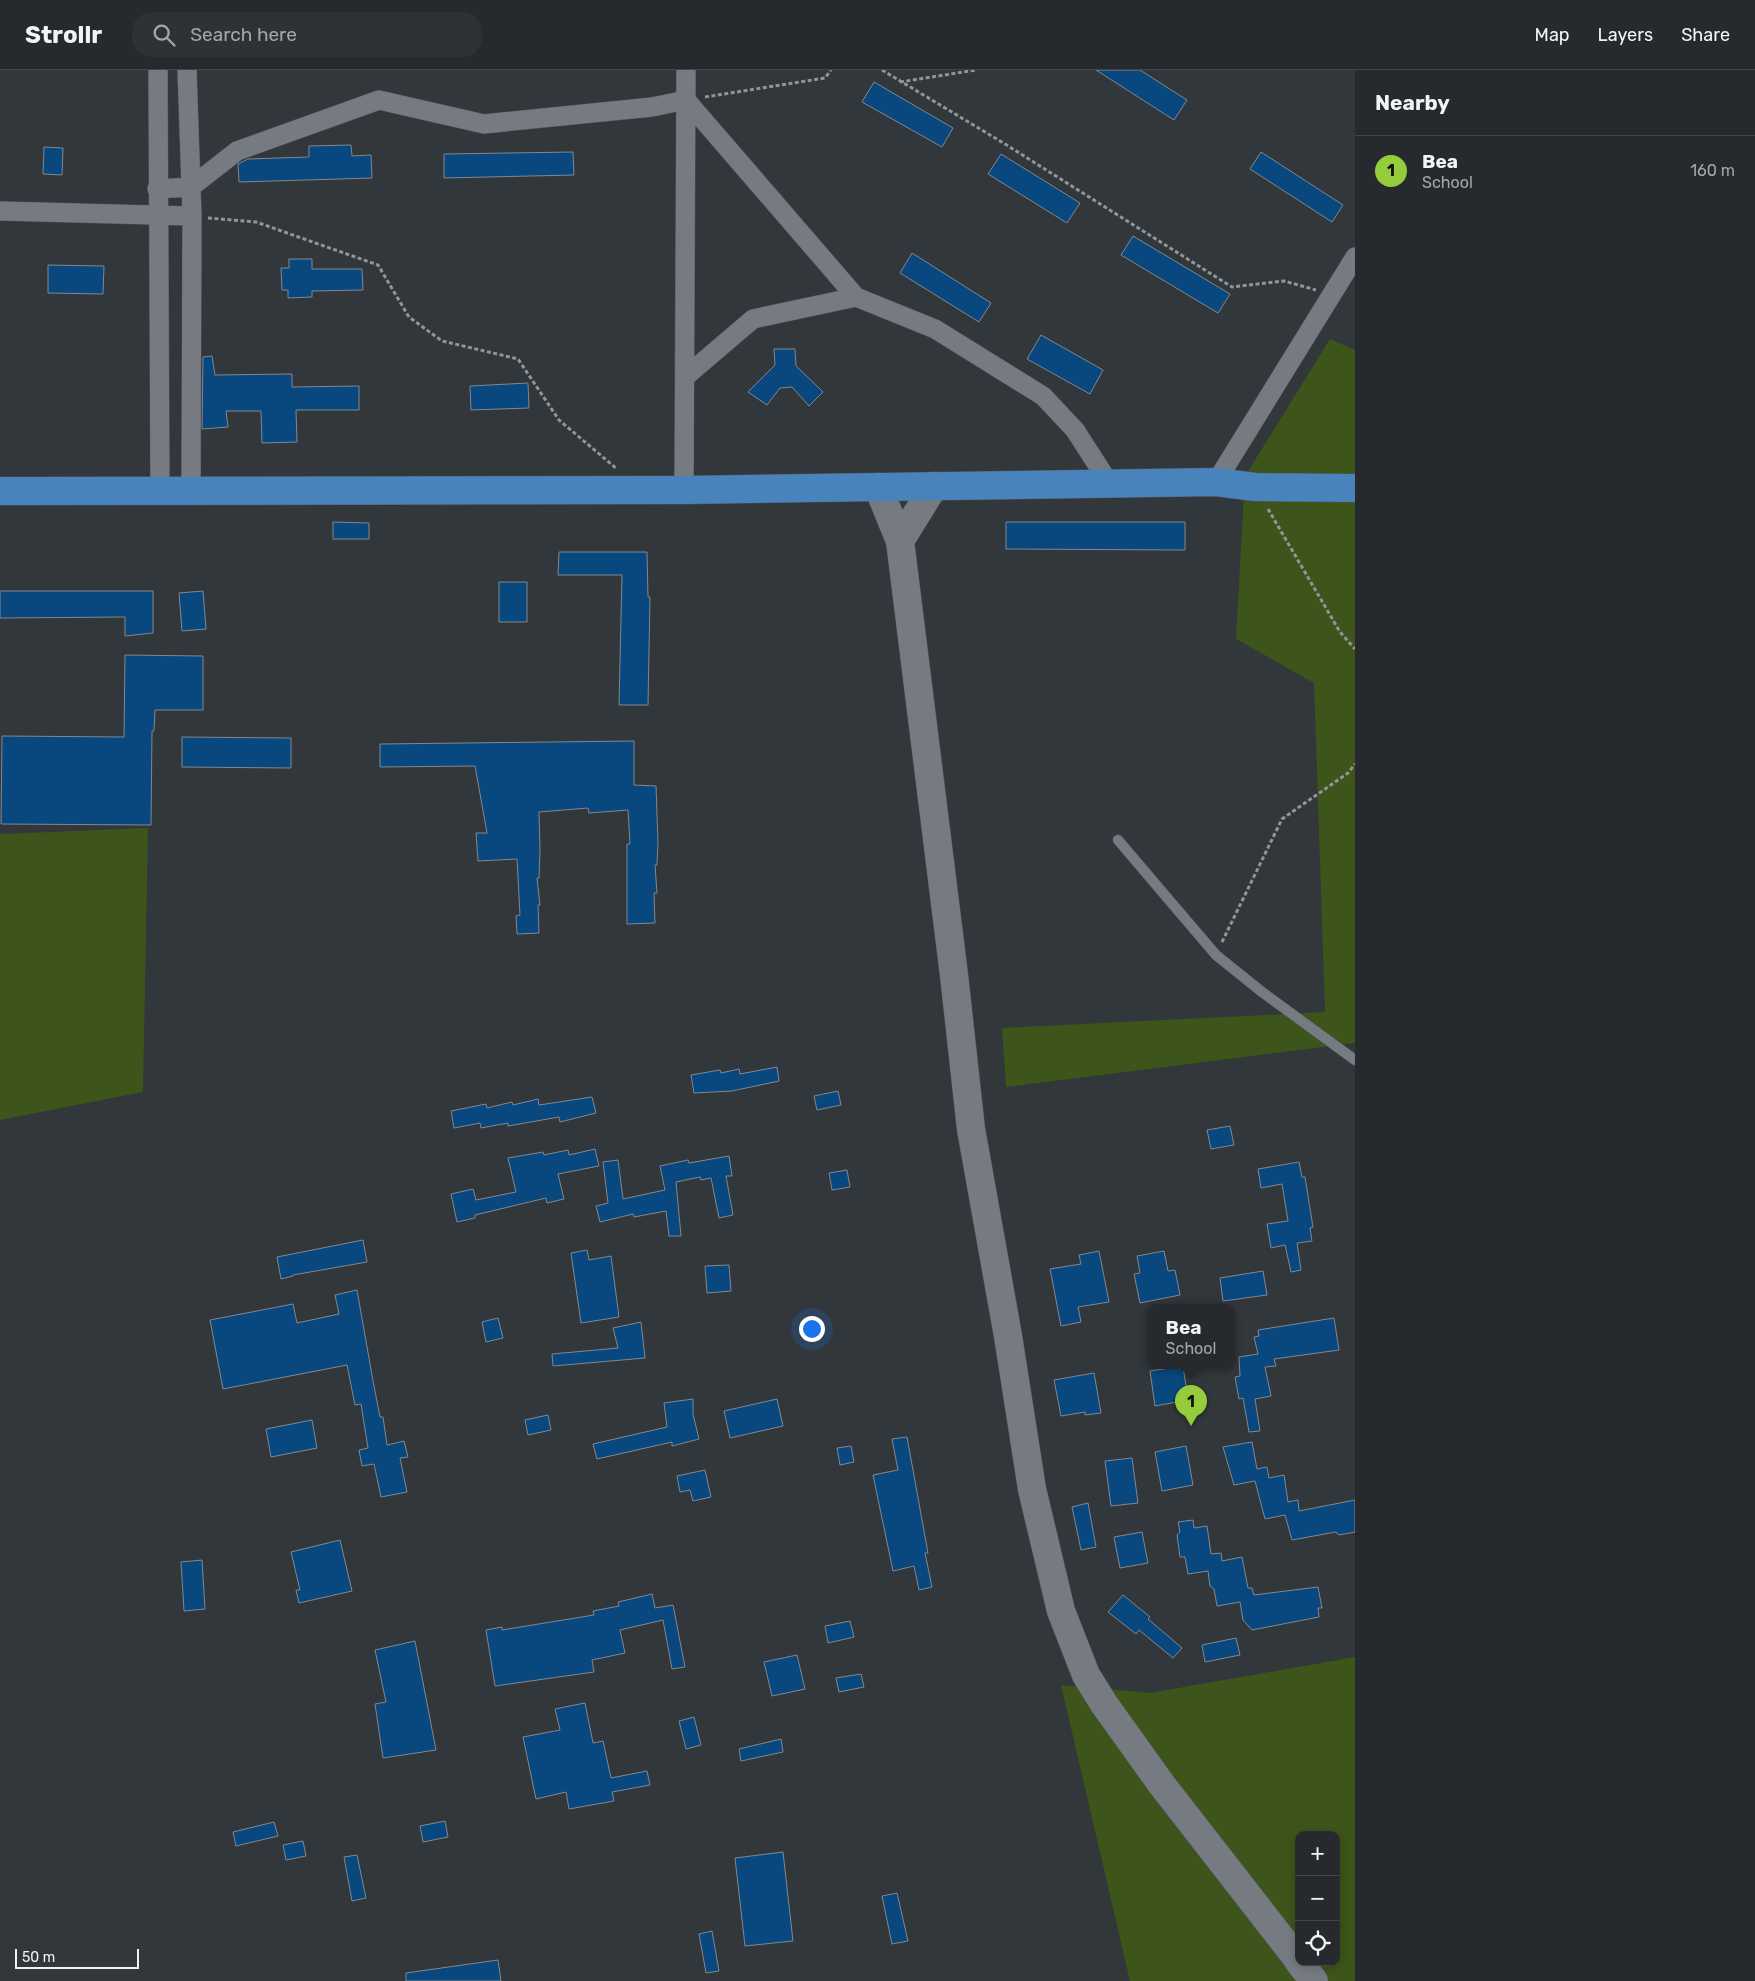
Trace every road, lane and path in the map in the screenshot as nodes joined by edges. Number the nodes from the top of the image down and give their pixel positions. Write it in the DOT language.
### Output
graph roads {
  1 [pos="158,70"];
  2 [pos="187,70"];
  3 [pos="686,70"];
  4 [pos="831,70"];
  5 [pos="882,70"];
  6 [pos="976,70"];
  7 [pos="900,82"];
  8 [pos="686,100"];
  9 [pos="191,186"];
  10 [pos="158,189"];
  11 [pos="0,211"];
  12 [pos="157,214"];
  13 [pos="192,216"];
  14 [pos="1355,257"];
  15 [pos="1331,295"];
  16 [pos="856,297"];
  17 [pos="685,377"];
  18 [pos="191,378"];
  19 [pos="160,379"];
  20 [pos="1216,482"];
  21 [pos="1109,483"];
  22 [pos="934,486"];
  23 [pos="878,487"];
  24 [pos="1255,487"];
  25 [pos="641,488"];
  26 [pos="1355,488"];
  27 [pos="190,489"];
  28 [pos="160,490"];
  29 [pos="684,490"];
  30 [pos="0,491"];
  31 [pos="900,541"];
  32 [pos="1355,649"];
  33 [pos="1355,764"];
  34 [pos="1118,840"];
  35 [pos="1216,955"];
  36 [pos="1355,1060"];
  37 [pos="1295,1957"];
  38 [pos="1302,1966"];
  39 [pos="1314,1981"];
  1 -- 10 [label="street"];
  2 -- 9 [label="street"];
  3 -- 8 [label="street"];
  4 -- 8 [label="path"];
  5 -- 7 [label="path"];
  6 -- 7 [label="path"];
  7 -- 15 [label="path"];
  8 -- 9 [label="street"];
  8 -- 16 [label="street"];
  8 -- 17 [label="street"];
  9 -- 10 [label="street"];
  9 -- 13 [label="street"];
  10 -- 12 [label="street"];
  11 -- 12 [label="street"];
  12 -- 13 [label="street"];
  12 -- 19 [label="street"];
  13 -- 18 [label="street"];
  13 -- 25 [label="path"];
  14 -- 15 [label="street"];
  15 -- 20 [label="street"];
  16 -- 17 [label="street"];
  16 -- 21 [label="street"];
  17 -- 29 [label="street"];
  18 -- 19 [label="street"];
  18 -- 27 [label="street"];
  19 -- 28 [label="street"];
  20 -- 21 [label="main road"];
  20 -- 24 [label="main road"];
  21 -- 22 [label="main road"];
  22 -- 23 [label="main road"];
  22 -- 31 [label="street"];
  23 -- 29 [label="main road"];
  23 -- 31 [label="street"];
  24 -- 26 [label="main road"];
  24 -- 32 [label="path"];
  25 -- 27 [label="main road"];
  25 -- 29 [label="main road"];
  27 -- 28 [label="main road"];
  28 -- 30 [label="main road"];
  31 -- 37 [label="street"];
  33 -- 35 [label="path"];
  34 -- 35 [label="lane"];
  35 -- 36 [label="lane"];
  38 -- 39 [label="street"];
}
